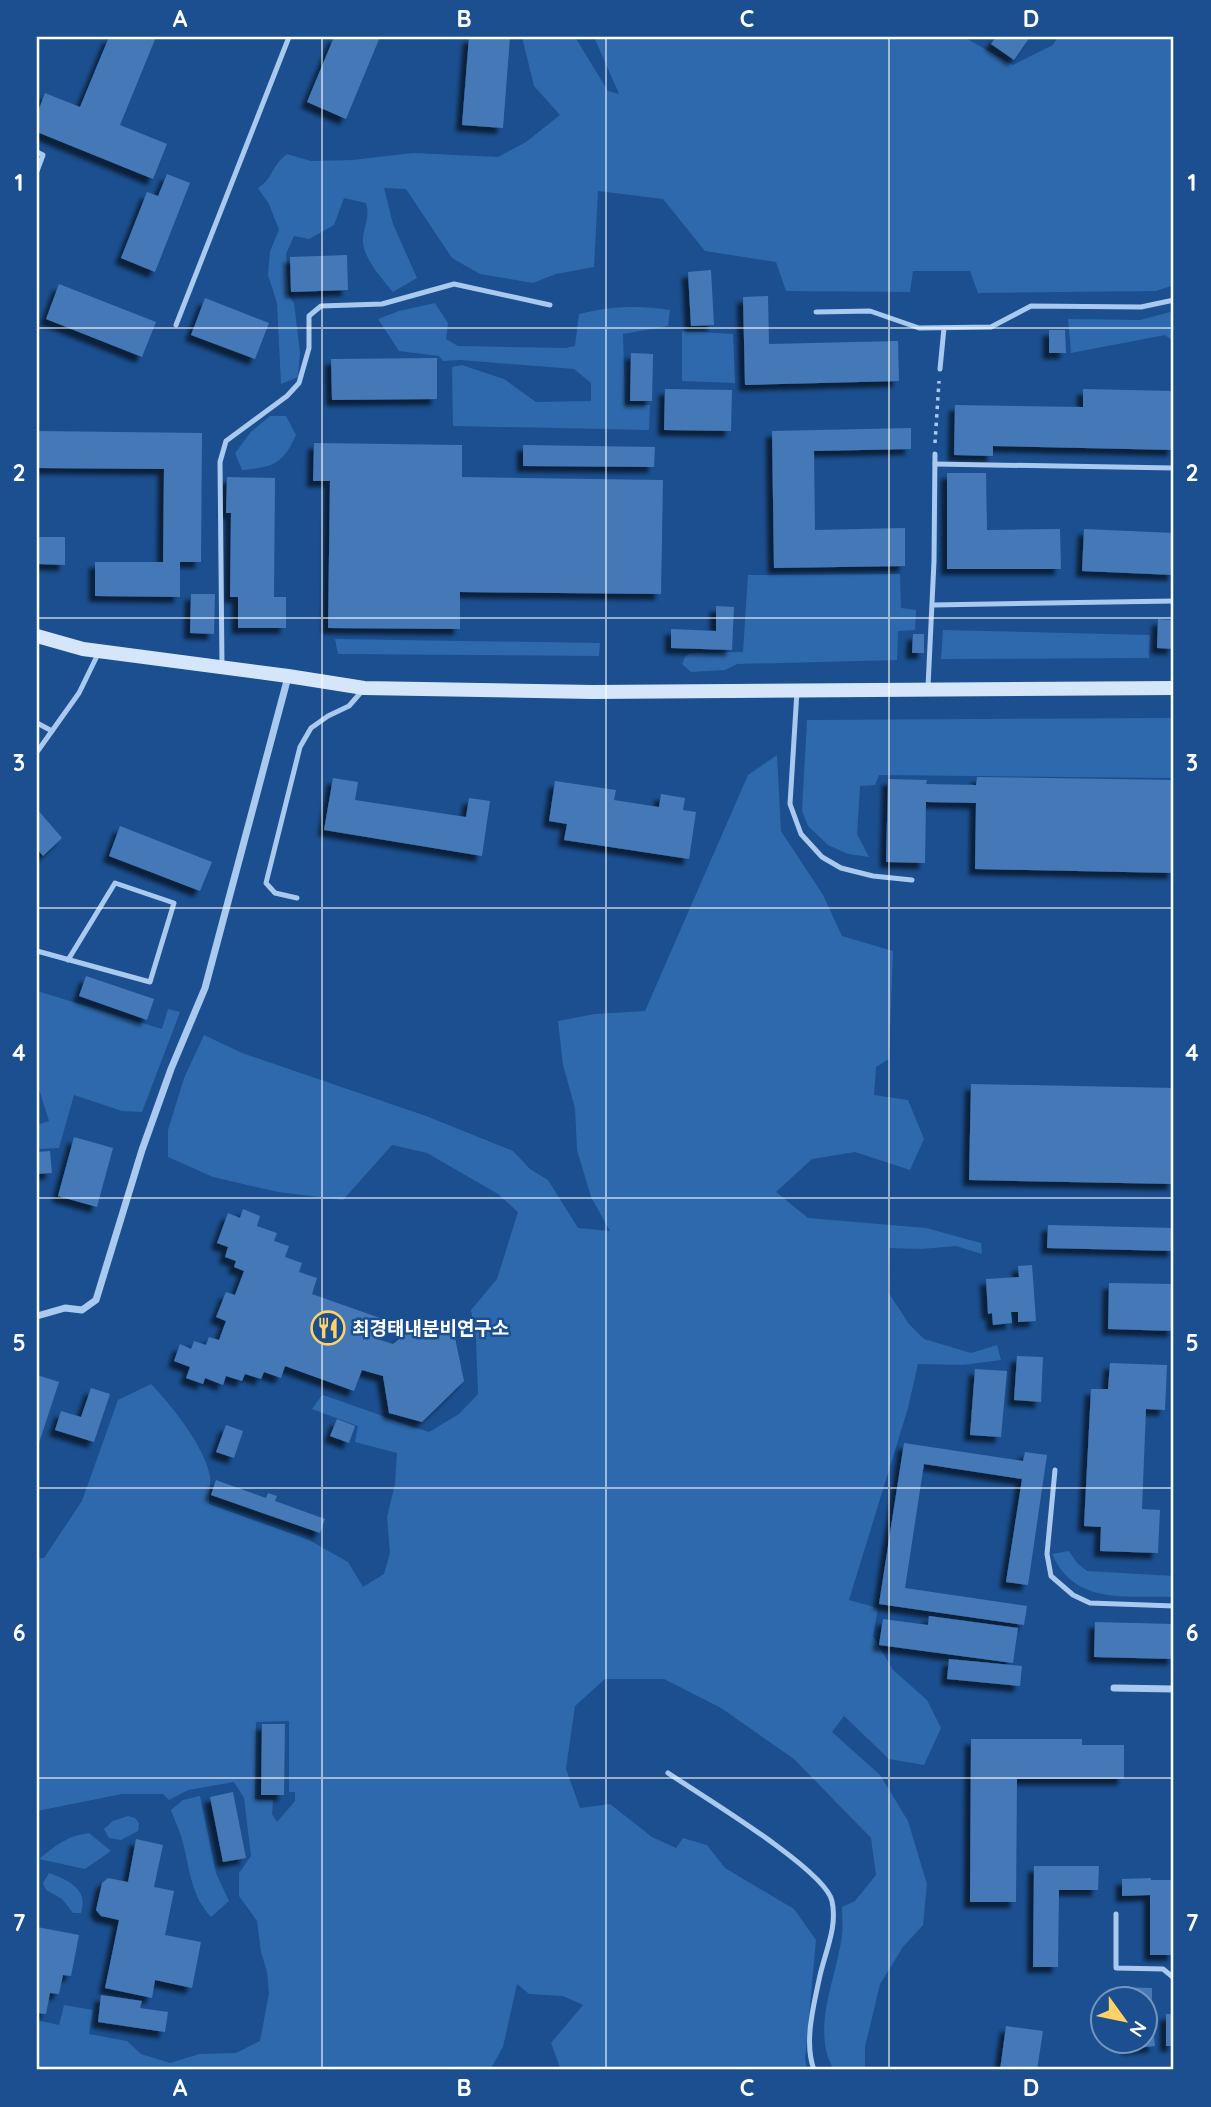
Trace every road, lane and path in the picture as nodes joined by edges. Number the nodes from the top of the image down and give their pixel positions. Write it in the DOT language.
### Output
graph roads {
  1 [pos="289,37"];
  2 [pos="37,152"];
  3 [pos="37,171"];
  4 [pos="1174,300"];
  5 [pos="550,305"];
  6 [pos="816,313"];
  7 [pos="176,325"];
  8 [pos="944,328"];
  9 [pos="940,369"];
  10 [pos="935,454"];
  11 [pos="935,464"];
  12 [pos="1174,468"];
  13 [pos="1174,601"];
  14 [pos="933,605"];
  15 [pos="37,636"];
  16 [pos="99,651"];
  17 [pos="222,667"];
  18 [pos="288,676"];
  19 [pos="364,688"];
  20 [pos="1174,688"];
  21 [pos="928,690"];
  22 [pos="797,691"];
  23 [pos="37,723"];
  24 [pos="52,731"];
  25 [pos="37,752"];
  26 [pos="912,880"];
  27 [pos="297,898"];
  28 [pos="37,951"];
  29 [pos="68,960"];
  30 [pos="37,1316"];
  31 [pos="1055,1470"];
  32 [pos="1174,1606"];
  33 [pos="1114,1688"];
  34 [pos="1174,1689"];
  35 [pos="668,1773"];
  36 [pos="1116,1914"];
  37 [pos="1174,1978"];
  38 [pos="814,2070"];
  1 -- 7 [label="lane"];
  2 -- 3 [label="lane"];
  4 -- 8 [label="lane"];
  5 -- 17 [label="lane"];
  6 -- 8 [label="lane"];
  8 -- 9 [label="lane"];
  9 -- 10 [label="path"];
  10 -- 11 [label="lane"];
  11 -- 12 [label="lane"];
  11 -- 14 [label="lane"];
  13 -- 14 [label="lane"];
  14 -- 21 [label="lane"];
  15 -- 16 [label="street"];
  16 -- 17 [label="street"];
  16 -- 24 [label="lane"];
  17 -- 18 [label="street"];
  18 -- 19 [label="street"];
  18 -- 30 [label="street"];
  19 -- 22 [label="street"];
  19 -- 27 [label="lane"];
  20 -- 21 [label="street"];
  21 -- 22 [label="street"];
  22 -- 26 [label="lane"];
  23 -- 24 [label="lane"];
  24 -- 25 [label="lane"];
  28 -- 29 [label="lane"];
  29 -- 29 [label="lane"];
  31 -- 32 [label="lane"];
  33 -- 34 [label="street"];
  35 -- 38 [label="lane"];
  36 -- 37 [label="lane"];
}
